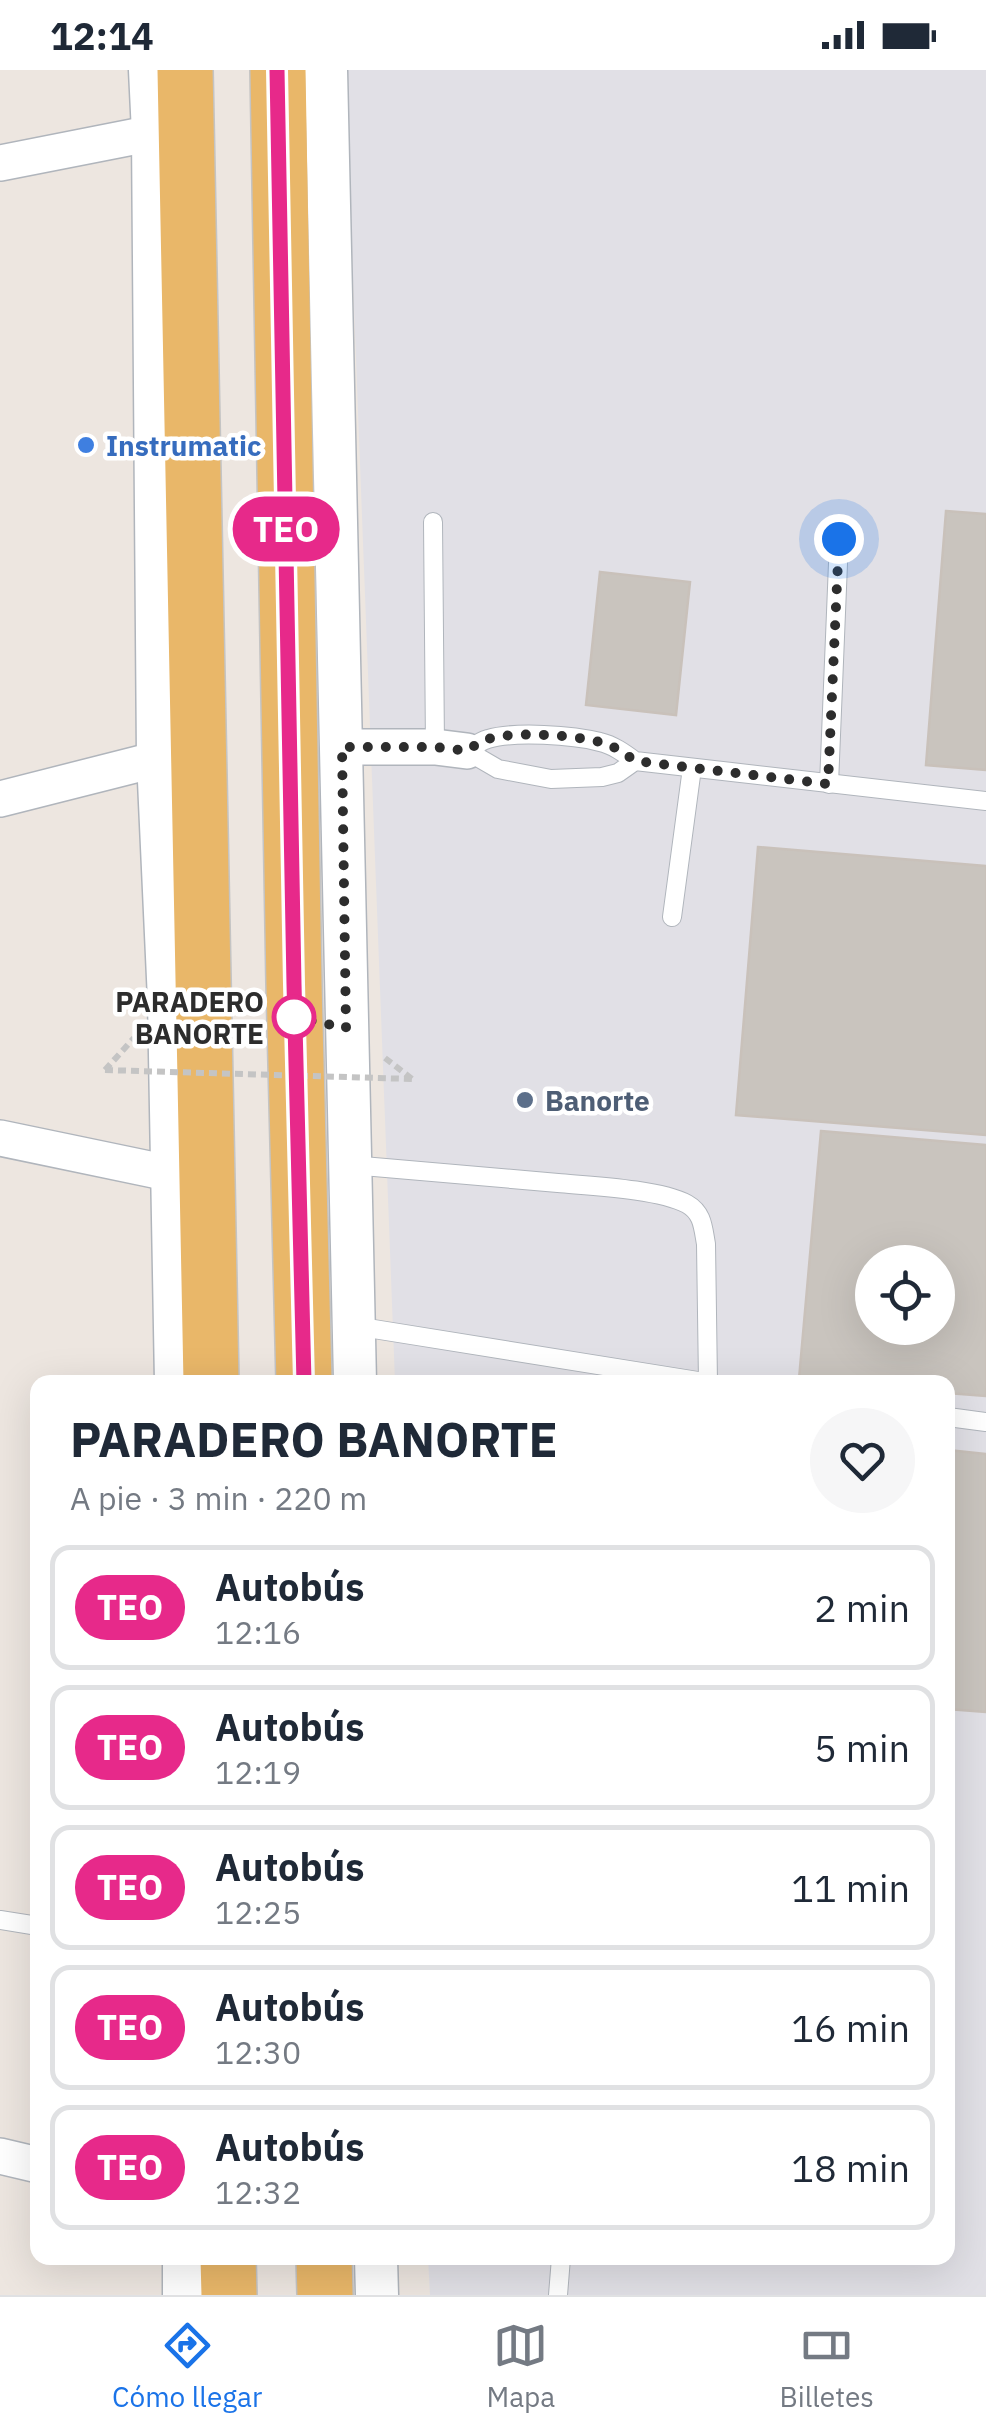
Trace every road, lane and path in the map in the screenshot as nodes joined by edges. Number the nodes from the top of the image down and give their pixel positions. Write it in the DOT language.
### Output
graph roads {
  1 [pos="150,70"];
  2 [pos="185,70"];
  3 [pos="278,70"];
  4 [pos="326,70"];
  5 [pos="153,132"];
  6 [pos="0,162"];
  7 [pos="433,522"];
  8 [pos="839,539"];
  9 [pos="342,747"];
  10 [pos="451,749"];
  11 [pos="158,759"];
  12 [pos="635,761"];
  13 [pos="692,768"];
  14 [pos="828,784"];
  15 [pos="0,799"];
  16 [pos="986,801"];
  17 [pos="672,917"];
  18 [pos="105,1070"];
  19 [pos="412,1079"];
  20 [pos="0,1138"];
  21 [pos="350,1165"];
  22 [pos="173,1174"];
  23 [pos="354,1326"];
  24 [pos="176,1375"];
  25 [pos="211,1375"];
  26 [pos="304,1375"];
  27 [pos="355,1375"];
  28 [pos="662,1375"];
  29 [pos="706,1375"];
  30 [pos="955,1417"];
  31 [pos="986,1422"];
  32 [pos="0,1920"];
  33 [pos="30,1925"];
  34 [pos="0,2156"];
  35 [pos="30,2163"];
  36 [pos="184,2265"];
  37 [pos="228,2265"];
  38 [pos="324,2265"];
  39 [pos="376,2265"];
  40 [pos="560,2265"];
  41 [pos="184,2295"];
  42 [pos="229,2295"];
  43 [pos="324,2295"];
  44 [pos="377,2295"];
  45 [pos="558,2295"];
  1 -- 5 [label="street"];
  2 -- 25 [label="main road"];
  3 -- 26 [label="main road"];
  4 -- 9 [label="street"];
  5 -- 6 [label="street"];
  5 -- 11 [label="street"];
  7 -- 10 [label="lane"];
  8 -- 14 [label="lane"];
  9 -- 10 [label="street"];
  9 -- 21 [label="street"];
  10 -- 12 [label="lane"];
  10 -- 12 [label="lane"];
  11 -- 15 [label="street"];
  11 -- 22 [label="street"];
  12 -- 13 [label="lane"];
  13 -- 14 [label="lane"];
  13 -- 17 [label="lane"];
  14 -- 16 [label="lane"];
  18 -- 19 [label="path, bridge"];
  20 -- 22 [label="street"];
  21 -- 23 [label="street"];
  21 -- 29 [label="lane"];
  22 -- 24 [label="street"];
  23 -- 27 [label="street"];
  23 -- 28 [label="lane"];
  30 -- 31 [label="lane"];
  32 -- 33 [label="lane"];
  34 -- 35 [label="street"];
  36 -- 41 [label="street"];
  37 -- 42 [label="main road"];
  38 -- 43 [label="main road"];
  39 -- 44 [label="street"];
  40 -- 45 [label="lane"];
}
